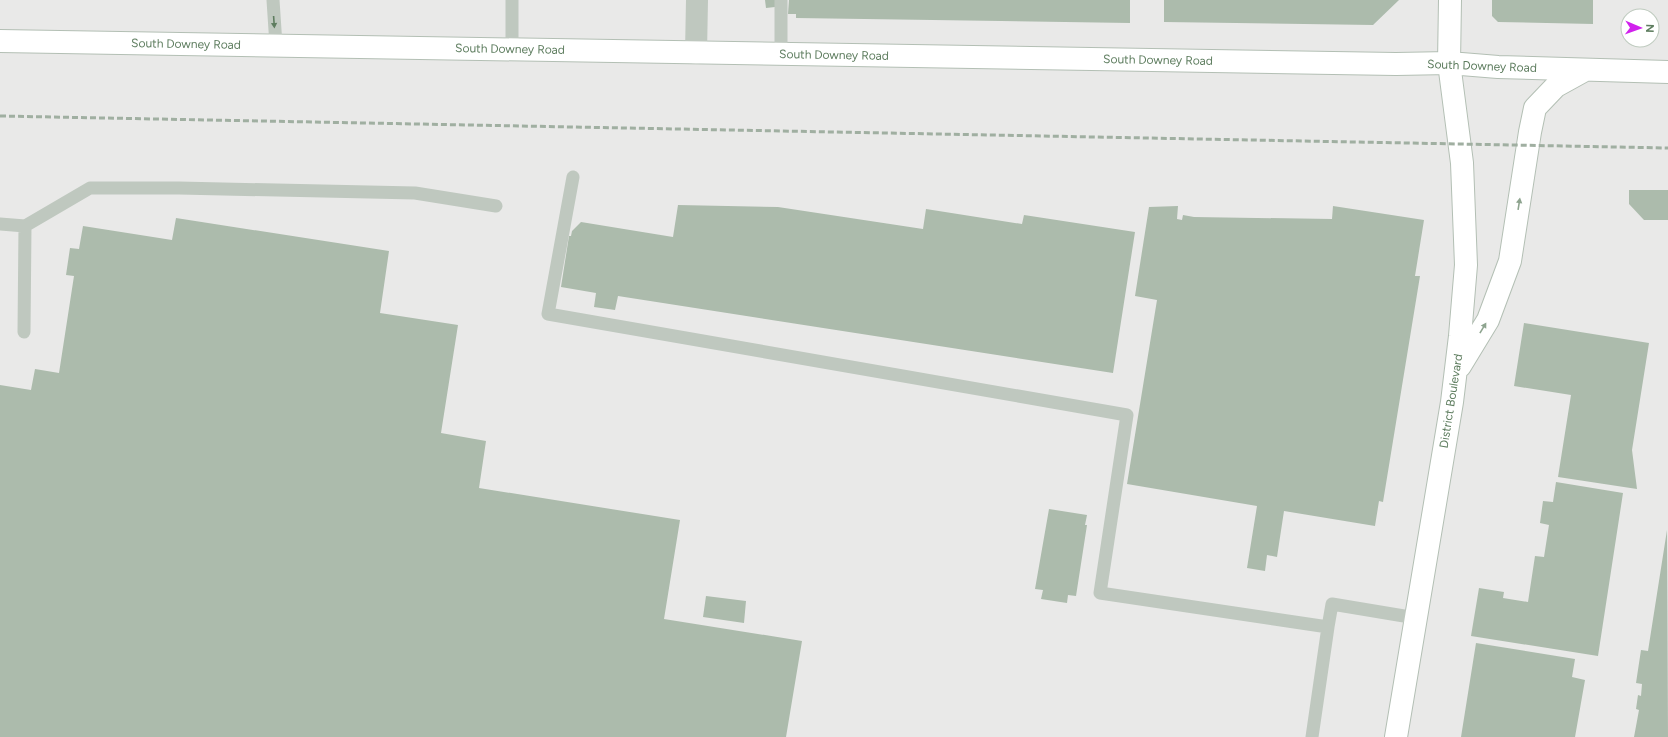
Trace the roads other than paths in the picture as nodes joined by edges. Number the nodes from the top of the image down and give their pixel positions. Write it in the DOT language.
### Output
graph roads {
  1 [pos="273,0"];
  2 [pos="512,0"];
  3 [pos="697,0"];
  4 [pos="781,0"];
  5 [pos="1450,0"];
  6 [pos="0,41"];
  7 [pos="276,45"];
  8 [pos="512,49"];
  9 [pos="696,53"];
  10 [pos="781,54"];
  11 [pos="1449,63"];
  12 [pos="1587,69"];
  13 [pos="1668,72"];
  14 [pos="573,177"];
  15 [pos="496,206"];
  16 [pos="0,224"];
  17 [pos="25,226"];
  18 [pos="24,332"];
  19 [pos="1455,374"];
  20 [pos="1416,618"];
  21 [pos="1328,627"];
  22 [pos="1312,737"];
  23 [pos="1396,737"];
  1 -- 7 [label="lane, one-way"];
  2 -- 8 [label="lane"];
  3 -- 9 [label="street"];
  4 -- 10 [label="lane"];
  5 -- 11 [label="main road, District Boulevard"];
  6 -- 7 [label="main road, South Downey Road"];
  7 -- 8 [label="main road, South Downey Road"];
  8 -- 9 [label="main road, South Downey Road"];
  9 -- 10 [label="main road, South Downey Road"];
  10 -- 11 [label="main road, South Downey Road"];
  11 -- 12 [label="main road, South Downey Road"];
  11 -- 19 [label="main road, District Boulevard"];
  12 -- 13 [label="main road, South Downey Road"];
  19 -- 12 [label="main road, one-way"];
  14 -- 21 [label="lane"];
  15 -- 17 [label="lane"];
  16 -- 17 [label="lane"];
  17 -- 18 [label="lane"];
  19 -- 20 [label="main road, District Boulevard"];
  20 -- 21 [label="lane"];
  20 -- 23 [label="main road, District Boulevard"];
  21 -- 22 [label="lane"];
}
